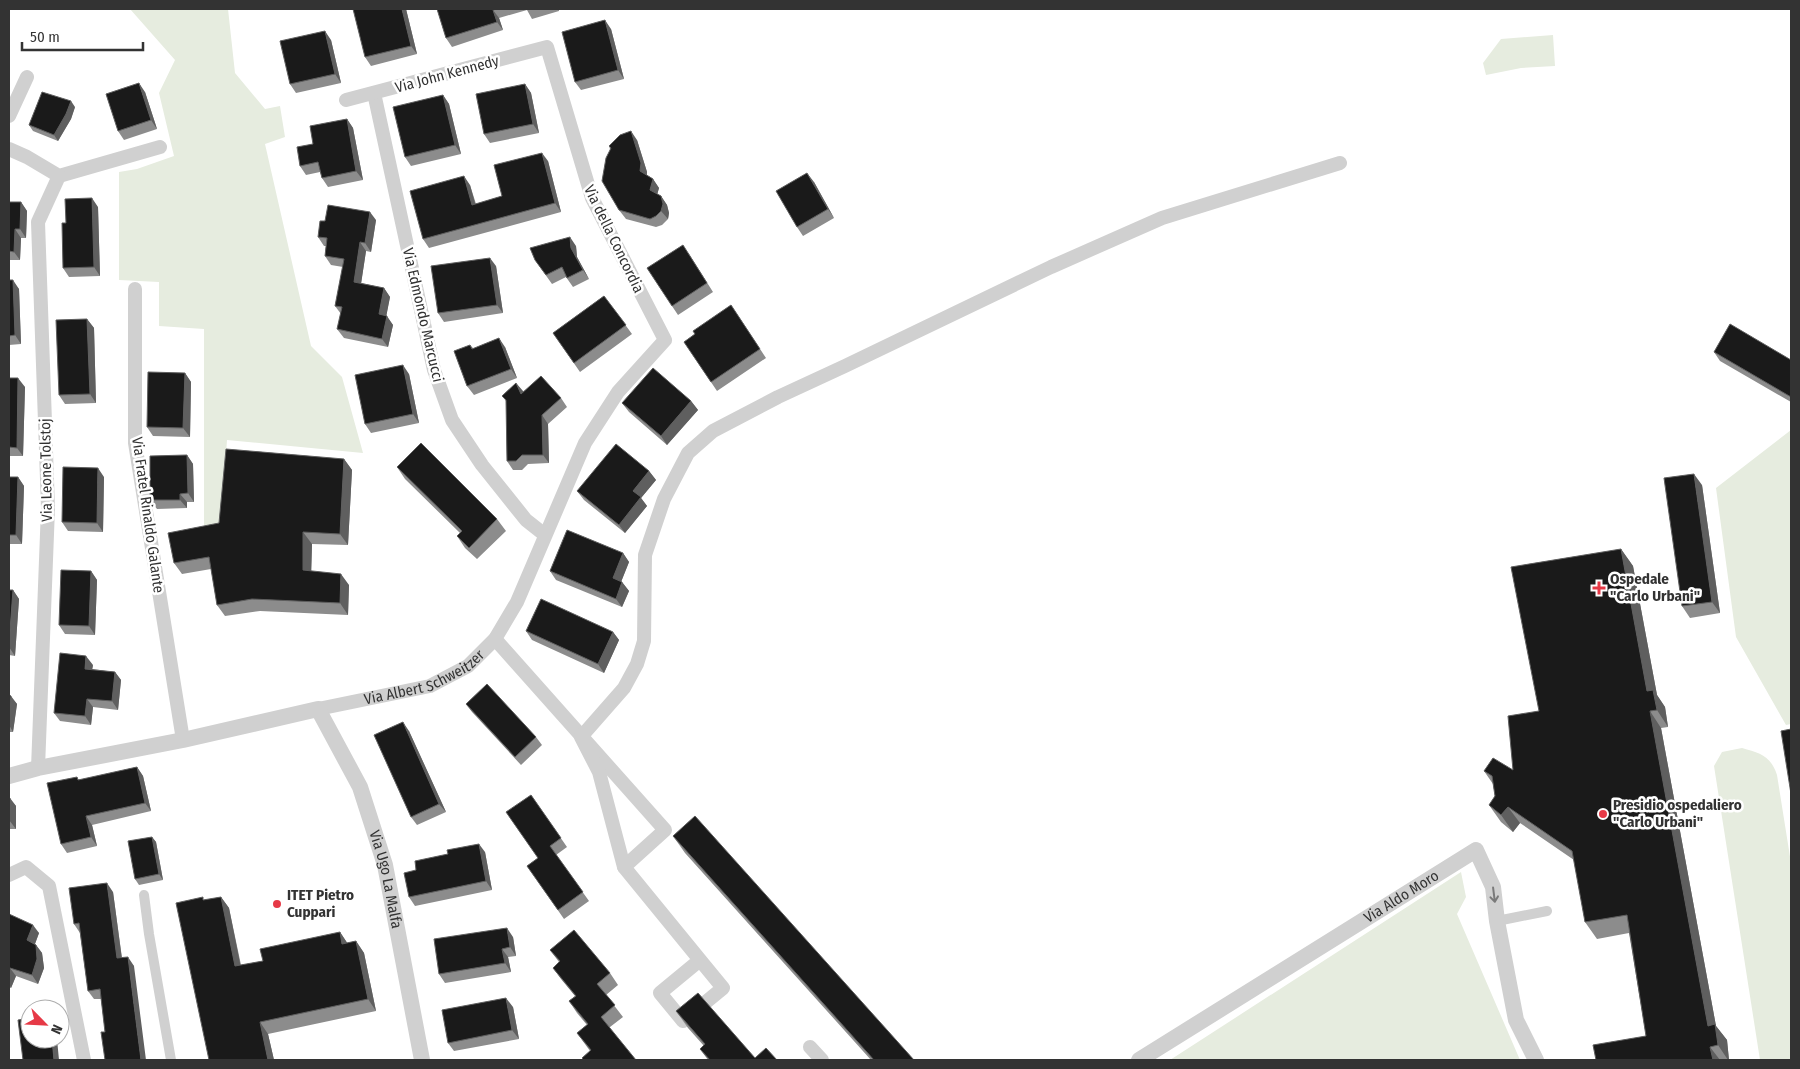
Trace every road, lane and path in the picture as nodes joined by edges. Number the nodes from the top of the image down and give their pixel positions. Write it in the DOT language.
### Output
graph roads {
  1 [pos="547,47"];
  2 [pos="28,76"];
  3 [pos="374,93"];
  4 [pos="346,100"];
  5 [pos="9,116"];
  6 [pos="160,147"];
  7 [pos="9,149"];
  8 [pos="1340,163"];
  9 [pos="58,176"];
  10 [pos="135,289"];
  11 [pos="665,340"];
  12 [pos="545,535"];
  13 [pos="495,639"];
  14 [pos="318,709"];
  15 [pos="581,737"];
  16 [pos="183,740"];
  17 [pos="38,768"];
  18 [pos="9,776"];
  19 [pos="624,867"];
  20 [pos="9,875"];
  21 [pos="144,895"];
  22 [pos="1547,911"];
  23 [pos="1497,921"];
  24 [pos="700,960"];
  25 [pos="810,1047"];
  26 [pos="84,1060"];
  27 [pos="171,1060"];
  28 [pos="422,1060"];
  29 [pos="822,1060"];
  30 [pos="1139,1060"];
  31 [pos="1536,1060"];
  1 -- 3 [label="street, Via John Kennedy"];
  1 -- 11 [label="street, Via della Concordia"];
  2 -- 5 [label="street"];
  3 -- 4 [label="street, Via John Kennedy"];
  3 -- 12 [label="street, Via Edmondo Marcucci"];
  6 -- 9 [label="street"];
  7 -- 9 [label="street"];
  8 -- 15 [label="street"];
  9 -- 17 [label="street, Via Leone Tolstoj"];
  10 -- 16 [label="street, Via Fratel Rinaldo Galante"];
  11 -- 12 [label="street, Via Albert Schweitzer"];
  12 -- 13 [label="street, Via Albert Schweitzer"];
  13 -- 14 [label="street, Via Albert Schweitzer"];
  13 -- 15 [label="street"];
  14 -- 16 [label="street, Via Albert Schweitzer"];
  14 -- 28 [label="street, Via Ugo La Malfa"];
  15 -- 19 [label="street"];
  15 -- 19 [label="street"];
  16 -- 17 [label="street, Via Albert Schweitzer"];
  17 -- 18 [label="street, Via Albert Schweitzer"];
  19 -- 24 [label="street"];
  20 -- 26 [label="street"];
  21 -- 27 [label="street"];
  22 -- 23 [label="street"];
  30 -- 23 [label="street, Via Aldo Moro, one-way"];
  23 -- 31 [label="street, Via Aldo Moro"];
  24 -- 24 [label="street"];
  25 -- 29 [label="street"];
}
